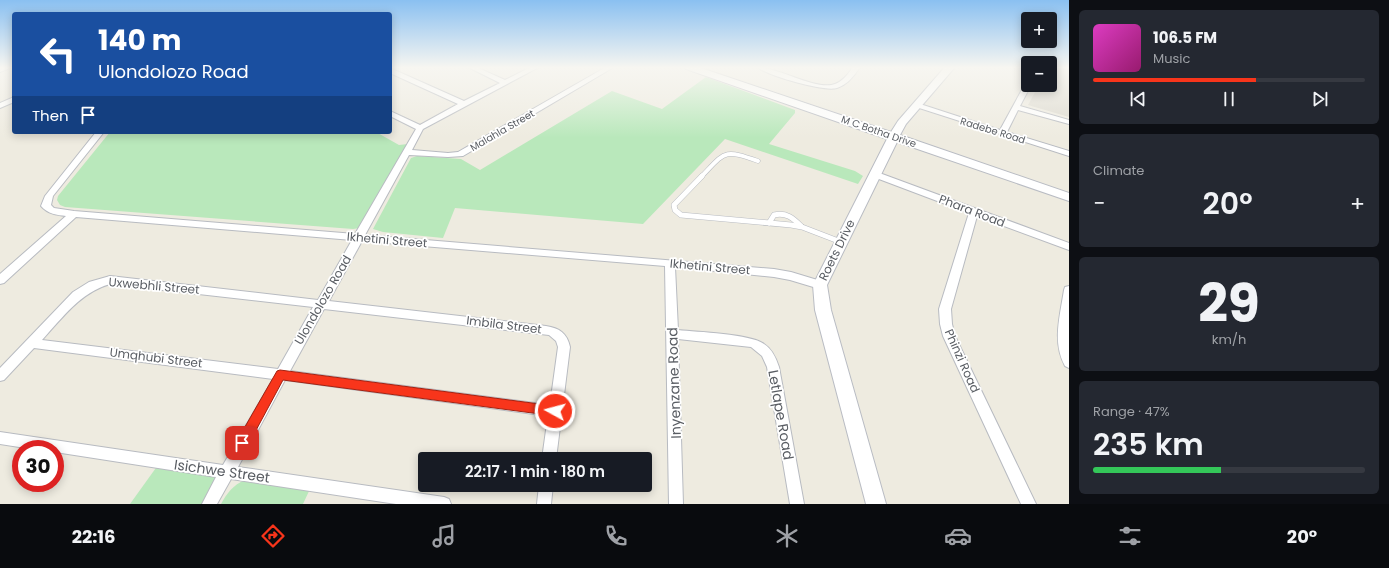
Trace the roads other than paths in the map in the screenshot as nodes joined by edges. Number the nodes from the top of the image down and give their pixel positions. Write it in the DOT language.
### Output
graph roads {
  1 [pos="435,91"];
  2 [pos="490,91"];
  3 [pos="570,91"];
  4 [pos="759,91"];
  5 [pos="930,91"];
  6 [pos="1024,92"];
  7 [pos="12,100"];
  8 [pos="464,104"];
  9 [pos="917,106"];
  10 [pos="0,107"];
  11 [pos="12,107"];
  12 [pos="1017,107"];
  13 [pos="392,113"];
  14 [pos="1069,122"];
  15 [pos="420,128"];
  16 [pos="1002,132"];
  17 [pos="98,134"];
  18 [pos="894,136"];
  19 [pos="406,152"];
  20 [pos="1069,154"];
  21 [pos="758,161"];
  22 [pos="874,174"];
  23 [pos="1069,197"];
  24 [pos="974,211"];
  25 [pos="74,214"];
  26 [pos="769,223"];
  27 [pos="802,227"];
  28 [pos="358,238"];
  29 [pos="841,242"];
  30 [pos="1069,247"];
  31 [pos="670,263"];
  32 [pos="5,271"];
  33 [pos="0,280"];
  34 [pos="820,285"];
  35 [pos="1069,290"];
  36 [pos="321,303"];
  37 [pos="672,334"];
  38 [pos="32,343"];
  39 [pos="1069,363"];
  40 [pos="280,375"];
  41 [pos="0,376"];
  42 [pos="555,411"];
  43 [pos="0,438"];
  44 [pos="550,452"];
  45 [pos="227,471"];
  46 [pos="545,492"];
  47 [pos="209,504"];
  48 [pos="444,504"];
  49 [pos="544,504"];
  50 [pos="676,504"];
  51 [pos="797,504"];
  52 [pos="876,504"];
  53 [pos="1029,504"];
  1 -- 8 [label="street"];
  2 -- 8 [label="street"];
  3 -- 19 [label="street, Malahla Street"];
  4 -- 18 [label="street, M C Botha Drive"];
  5 -- 9 [label="street, Roets Drive"];
  6 -- 12 [label="street"];
  7 -- 10 [label="street"];
  8 -- 15 [label="street"];
  9 -- 16 [label="street, Radebe Road"];
  9 -- 18 [label="street, Roets Drive"];
  10 -- 11 [label="street"];
  12 -- 14 [label="street"];
  12 -- 16 [label="street"];
  13 -- 15 [label="street"];
  15 -- 19 [label="street, Ulondolozo Road"];
  16 -- 20 [label="street, Radebe Road"];
  17 -- 25 [label="street, Ikhetini Street"];
  18 -- 22 [label="street, Roets Drive"];
  18 -- 23 [label="street, M C Botha Drive"];
  19 -- 28 [label="street, Ulondolozo Road"];
  21 -- 26 [label="lane"];
  22 -- 24 [label="street, Phara Road"];
  22 -- 29 [label="street, Roets Drive"];
  24 -- 30 [label="street, Phara Road"];
  24 -- 53 [label="street, Phinzi Road"];
  25 -- 28 [label="street, Ikhetini Street"];
  25 -- 32 [label="street"];
  26 -- 27 [label="lane"];
  26 -- 27 [label="lane"];
  27 -- 29 [label="lane"];
  28 -- 31 [label="street, Ikhetini Street"];
  28 -- 36 [label="street, Ulondolozo Road"];
  29 -- 34 [label="street, Roets Drive"];
  31 -- 34 [label="street, Ikhetini Street"];
  31 -- 37 [label="street, Inyenzane Road"];
  32 -- 33 [label="street"];
  34 -- 52 [label="street, Roets Drive"];
  35 -- 39 [label="street"];
  36 -- 38 [label="street, Uxwebhli Street"];
  36 -- 40 [label="street, Ulondolozo Road"];
  36 -- 42 [label="street, Imbila Street"];
  37 -- 50 [label="street, Inyenzane Road"];
  37 -- 51 [label="street, Letlape Road"];
  38 -- 40 [label="street, Umqhubi Street"];
  38 -- 41 [label="street, Uxwebhli Street"];
  40 -- 42 [label="street, Umqhubi Street"];
  40 -- 45 [label="street, Ulondolozo Road"];
  42 -- 44 [label="street, Imbila Street"];
  43 -- 45 [label="street, Isichwe Street"];
  45 -- 47 [label="street, Ulondolozo Road"];
  45 -- 48 [label="street, Isichwe Street"];
  46 -- 49 [label="street"];
}
